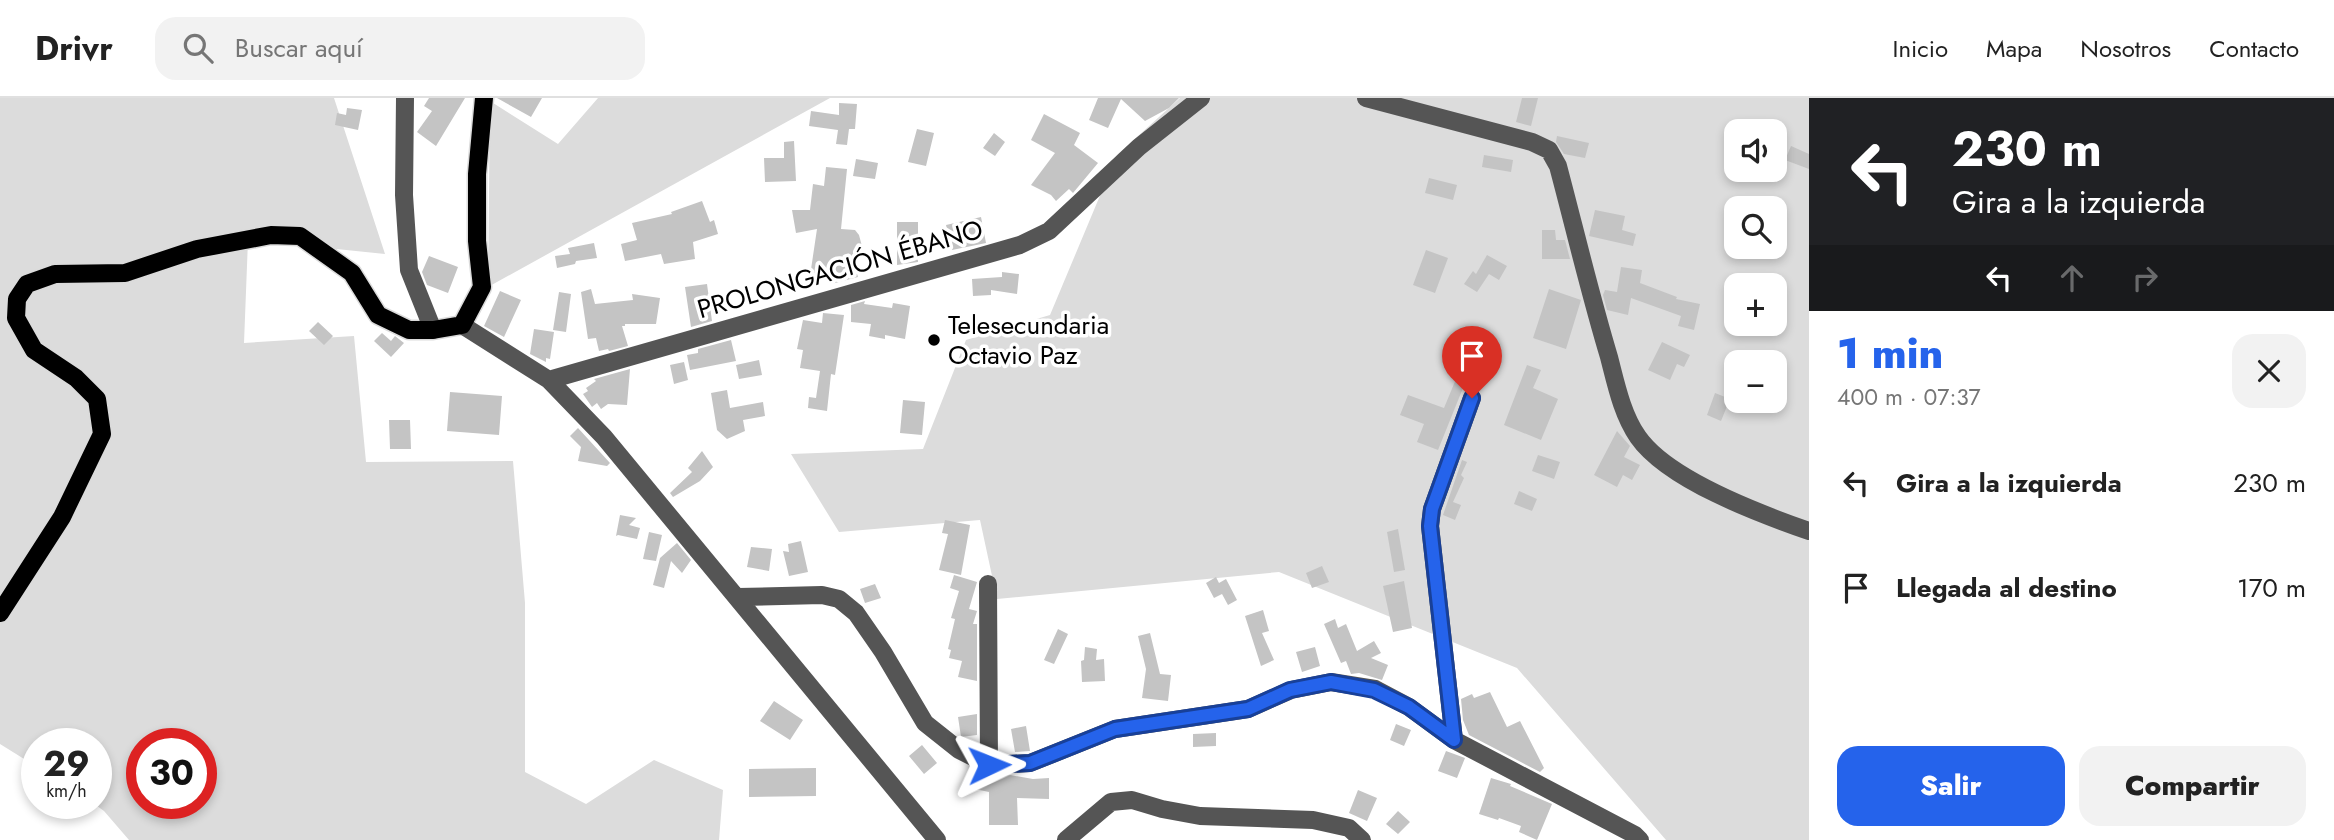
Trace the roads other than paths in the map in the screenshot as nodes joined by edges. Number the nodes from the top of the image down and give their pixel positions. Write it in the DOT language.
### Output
graph roads {
  1 [pos="405,98"];
  2 [pos="484,98"];
  3 [pos="1201,98"];
  4 [pos="1366,98"];
  5 [pos="462,325"];
  6 [pos="433,330"];
  7 [pos="549,380"];
  8 [pos="1472,398"];
  9 [pos="1809,531"];
  10 [pos="988,584"];
  11 [pos="738,597"];
  12 [pos="0,613"];
  13 [pos="1454,740"];
  14 [pos="989,765"];
  15 [pos="937,840"];
  16 [pos="1066,840"];
  17 [pos="1362,840"];
  18 [pos="1640,840"];
  1 -- 6 [label="street"];
  2 -- 5 [label="main road"];
  3 -- 7 [label="street, PROLONGACIÓN ÉBANO"];
  4 -- 9 [label="street"];
  5 -- 6 [label="main road"];
  5 -- 7 [label="street"];
  6 -- 12 [label="main road"];
  7 -- 11 [label="street"];
  8 -- 13 [label="street"];
  10 -- 14 [label="street"];
  11 -- 14 [label="street"];
  11 -- 15 [label="street"];
  13 -- 14 [label="street"];
  13 -- 18 [label="street"];
  16 -- 17 [label="street"];
}
